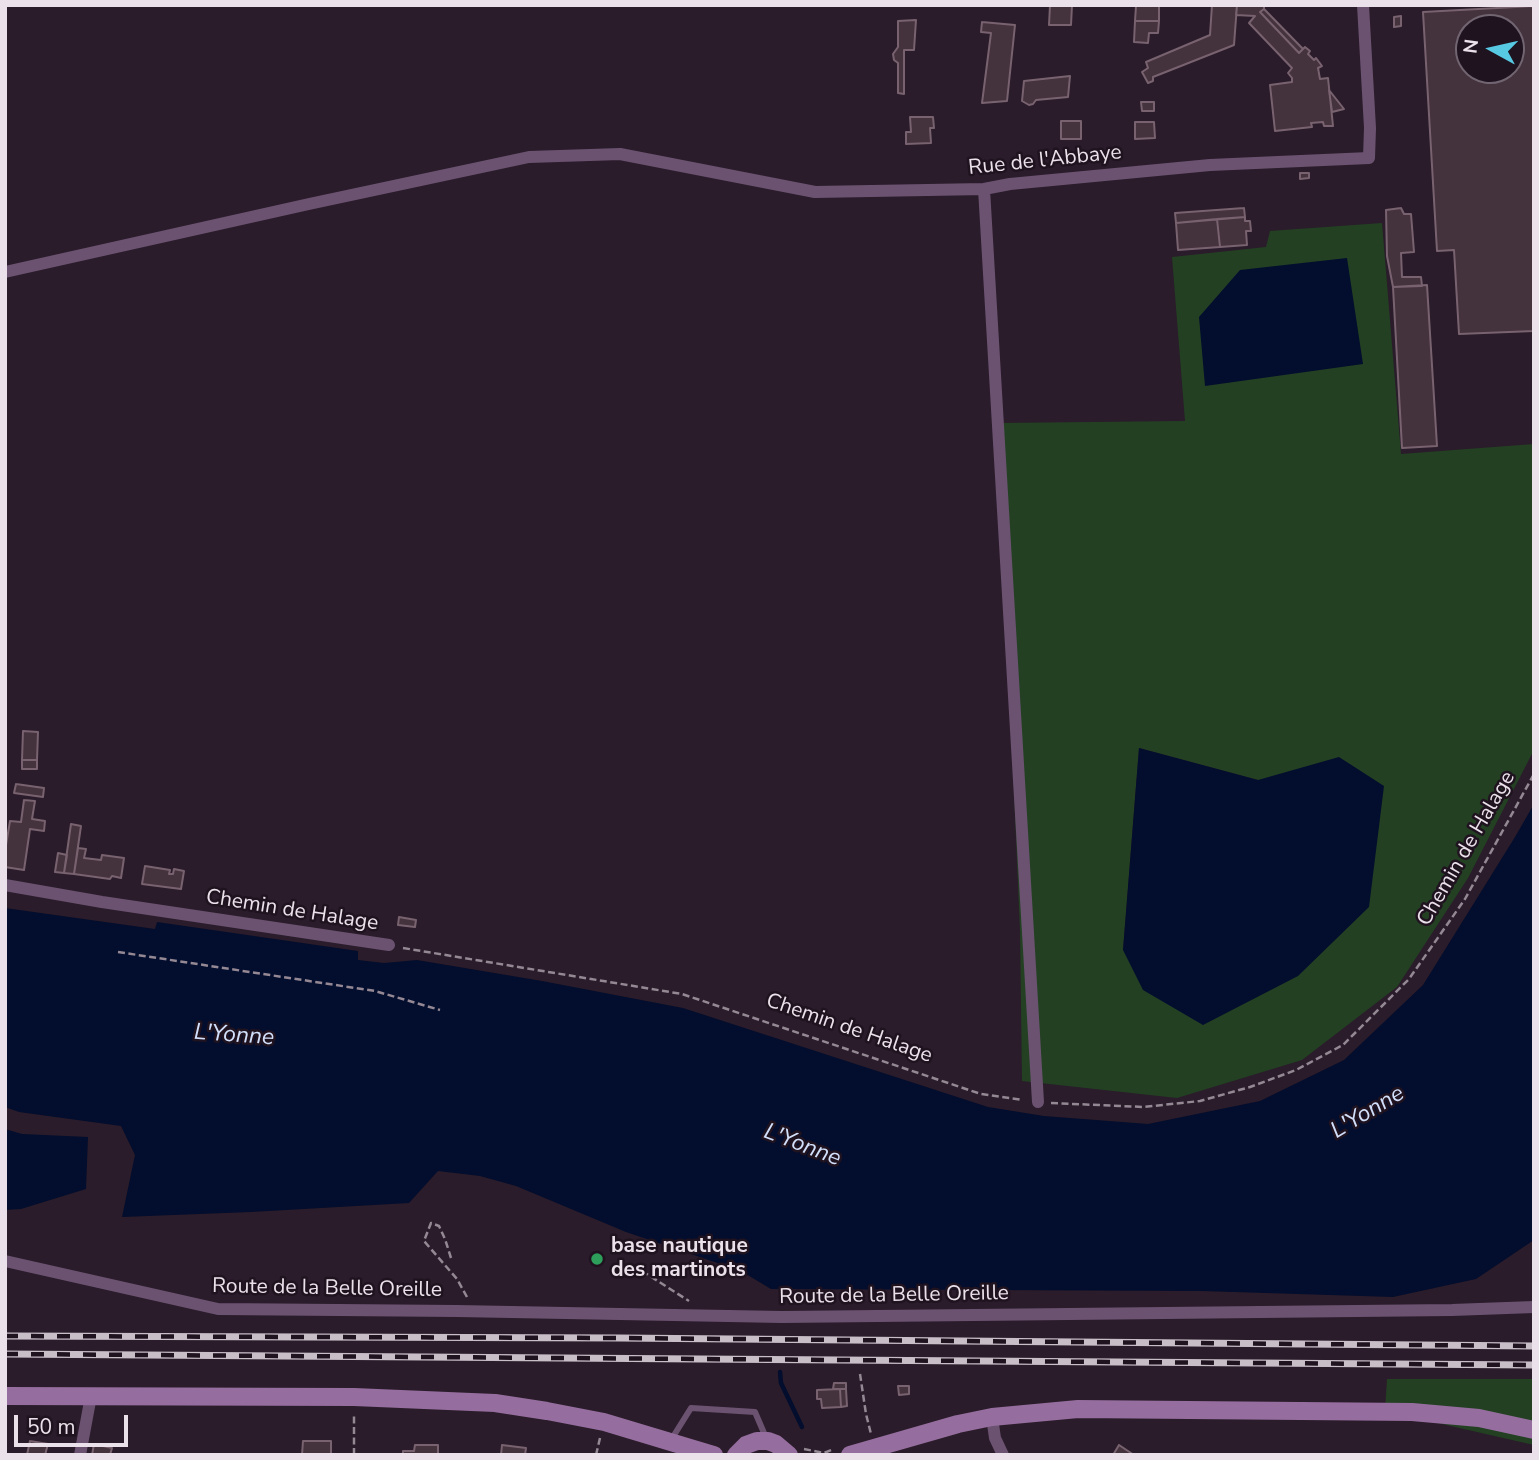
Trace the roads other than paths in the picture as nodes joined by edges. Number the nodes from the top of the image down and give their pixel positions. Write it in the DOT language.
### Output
graph roads {
  1 [pos="1363,5"];
  2 [pos="984,189"];
  3 [pos="5,272"];
  4 [pos="5,885"];
  5 [pos="389,945"];
  6 [pos="1038,1102"];
  7 [pos="5,1261"];
  8 [pos="1534,1307"];
  9 [pos="5,1396"];
  10 [pos="91,1396"];
  11 [pos="992,1417"];
  12 [pos="1534,1430"];
  13 [pos="670,1441"];
  14 [pos="768,1441"];
  15 [pos="789,1454"];
  16 [pos="80,1455"];
  17 [pos="714,1455"];
  18 [pos="736,1455"];
  19 [pos="849,1455"];
  20 [pos="1003,1455"];
  1 -- 2 [label="street, Rue de l'Abbaye"];
  2 -- 3 [label="street, Rue de l'Abbaye"];
  2 -- 6 [label="street"];
  4 -- 5 [label="street, Chemin de Halage"];
  7 -- 8 [label="street, Route de la Belle Oreille"];
  9 -- 10 [label="main road"];
  10 -- 13 [label="main road"];
  10 -- 16 [label="street"];
  11 -- 12 [label="main road"];
  11 -- 19 [label="main road"];
  11 -- 20 [label="street"];
  13 -- 14 [label="lane"];
  13 -- 17 [label="main road"];
  14 -- 15 [label="main road"];
  14 -- 18 [label="main road"];
}
